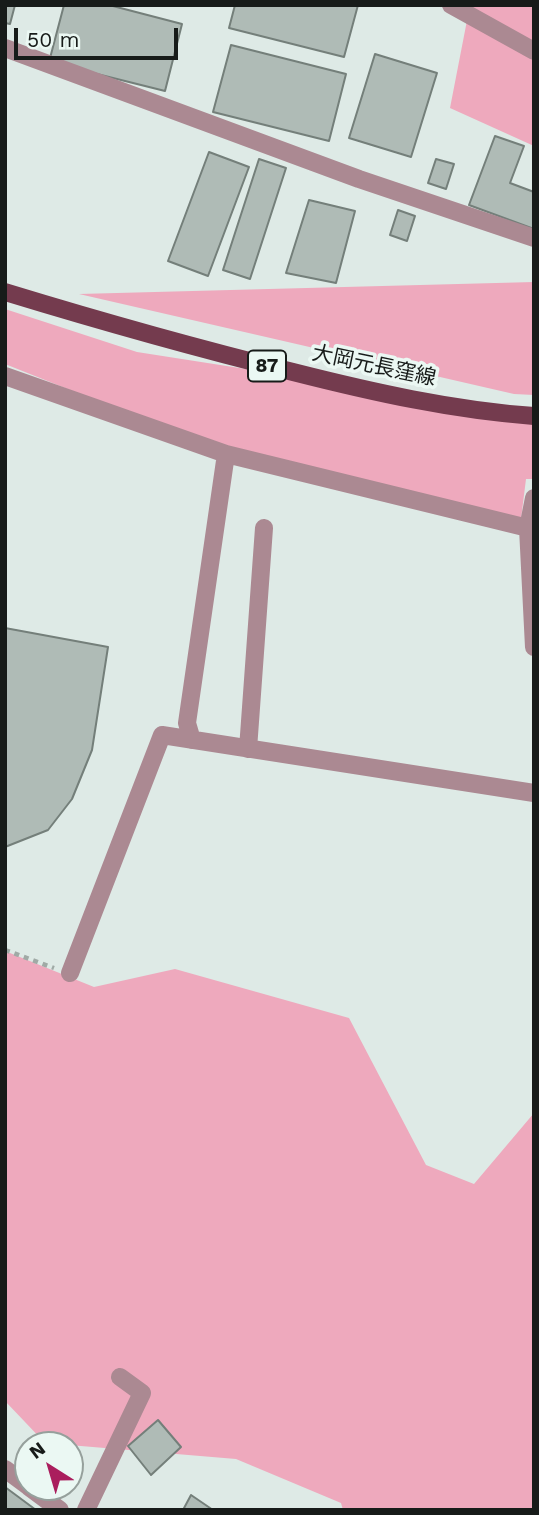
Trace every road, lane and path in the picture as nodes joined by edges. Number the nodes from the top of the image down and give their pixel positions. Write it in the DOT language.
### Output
graph roads {
  1 [pos="459,7"];
  2 [pos="5,48"];
  3 [pos="534,51"];
  4 [pos="534,238"];
  5 [pos="5,292"];
  6 [pos="5,376"];
  7 [pos="534,416"];
  8 [pos="226,454"];
  9 [pos="534,498"];
  10 [pos="264,528"];
  11 [pos="528,528"];
  12 [pos="534,647"];
  13 [pos="192,740"];
  14 [pos="248,748"];
  15 [pos="534,793"];
  16 [pos="5,950"];
  17 [pos="70,973"];
  18 [pos="120,1377"];
  19 [pos="86,1510"];
  1 -- 3 [label="street"];
  2 -- 4 [label="street"];
  5 -- 7 [label="main road, 大岡元長窪線 / 87"];
  6 -- 8 [label="street"];
  8 -- 11 [label="street"];
  8 -- 13 [label="street"];
  9 -- 11 [label="street"];
  10 -- 14 [label="street"];
  11 -- 12 [label="street"];
  13 -- 14 [label="street"];
  13 -- 17 [label="street"];
  14 -- 15 [label="street"];
  16 -- 17 [label="path"];
  18 -- 19 [label="street"];
}
